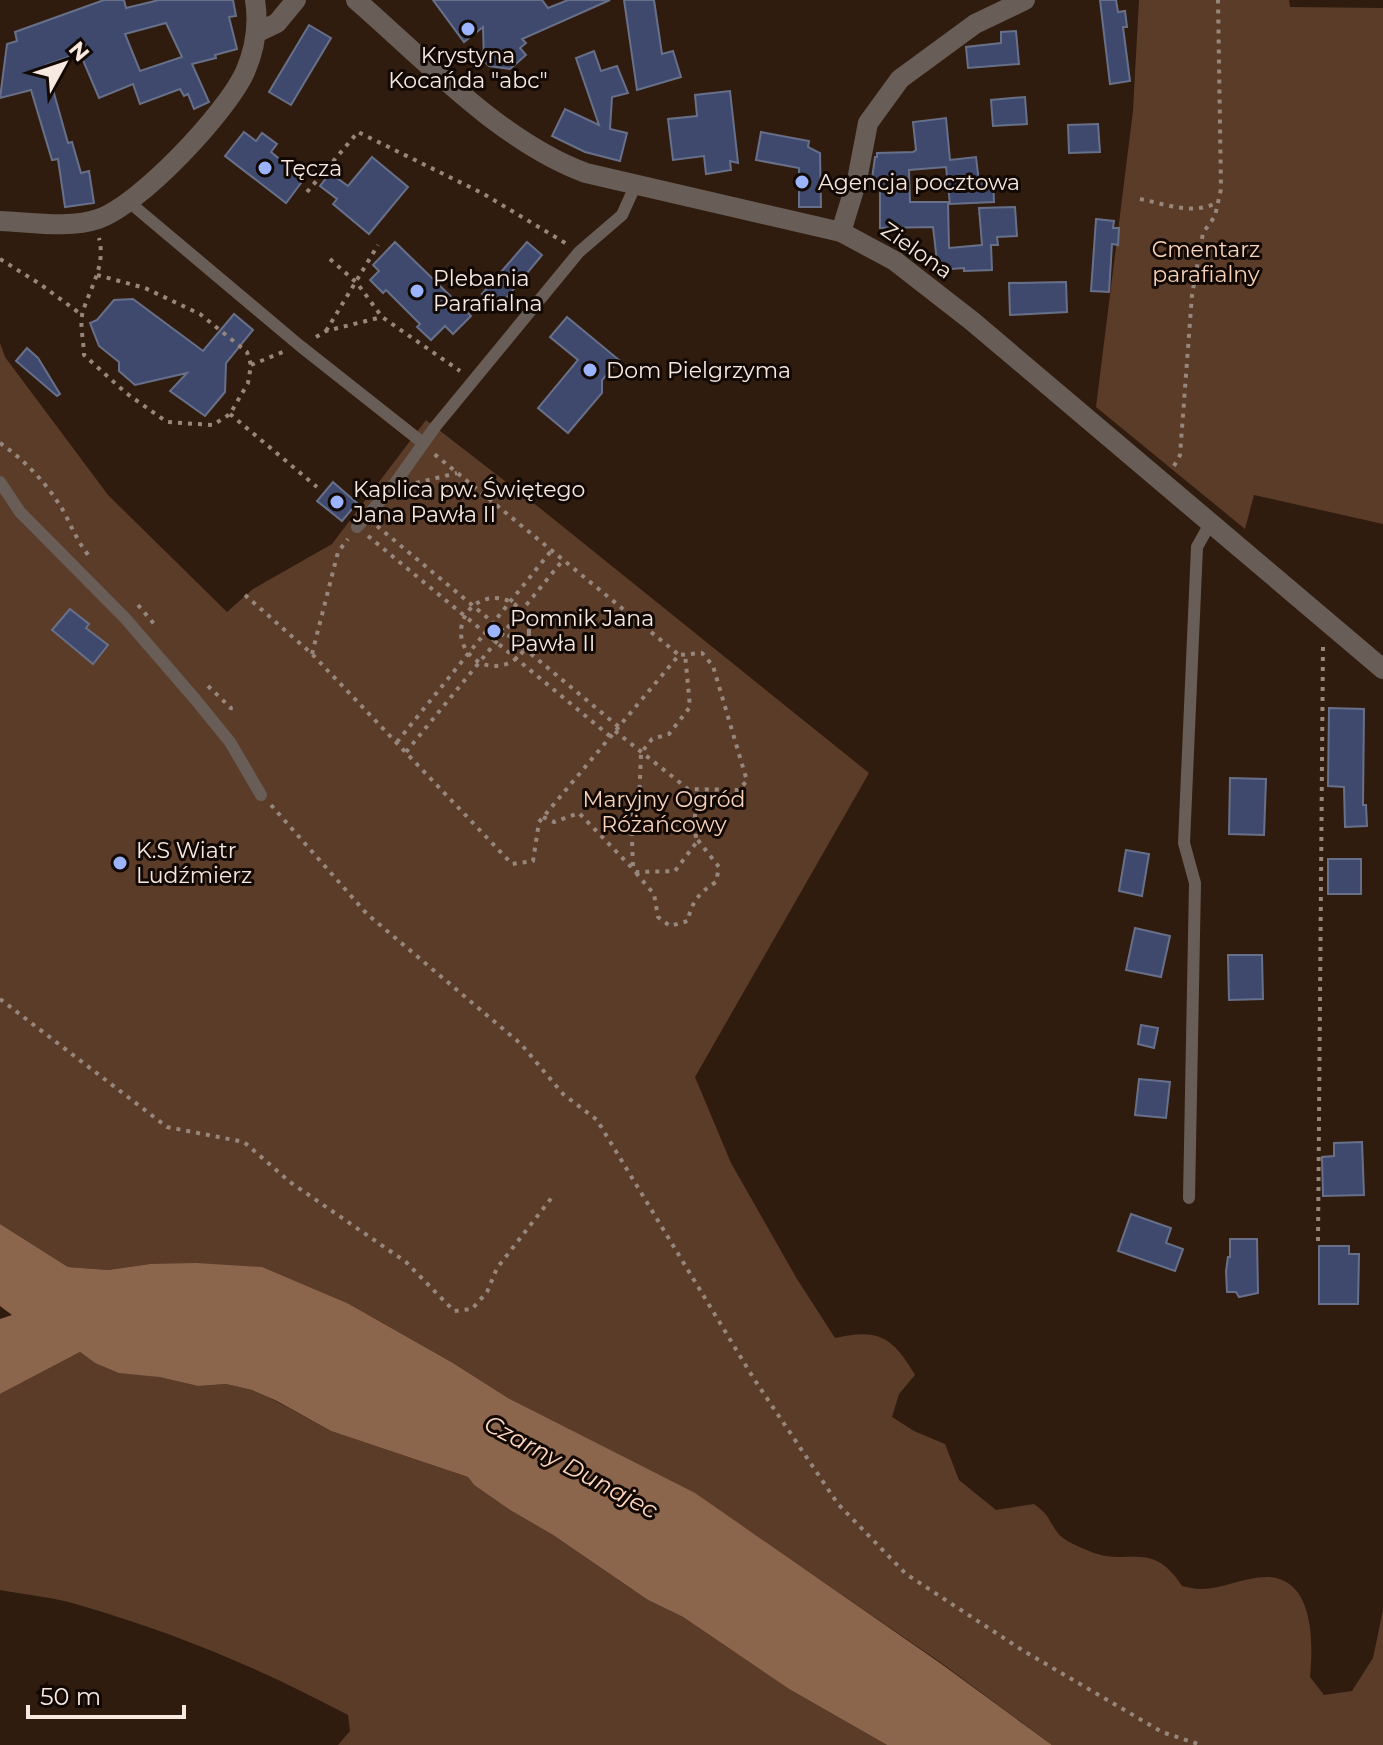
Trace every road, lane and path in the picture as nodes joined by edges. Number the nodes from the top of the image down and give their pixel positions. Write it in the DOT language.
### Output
graph roads {
  1 [pos="255,0"];
  2 [pos="296,0"];
  3 [pos="356,0"];
  4 [pos="1025,0"];
  5 [pos="1218,0"];
  6 [pos="256,33"];
  7 [pos="636,184"];
  8 [pos="307,192"];
  9 [pos="1140,199"];
  10 [pos="129,202"];
  11 [pos="1218,202"];
  12 [pos="95,220"];
  13 [pos="0,221"];
  14 [pos="841,232"];
  15 [pos="378,245"];
  16 [pos="579,252"];
  17 [pos="0,259"];
  18 [pos="330,259"];
  19 [pos="97,275"];
  20 [pos="357,283"];
  21 [pos="82,315"];
  22 [pos="326,331"];
  23 [pos="473,380"];
  24 [pos="230,414"];
  25 [pos="0,443"];
  26 [pos="423,443"];
  27 [pos="1172,468"];
  28 [pos="457,473"];
  29 [pos="0,482"];
  30 [pos="317,487"];
  31 [pos="391,489"];
  32 [pos="361,522"];
  33 [pos="1211,522"];
  34 [pos="551,551"];
  35 [pos="91,558"];
  36 [pos="563,560"];
  37 [pos="245,595"];
  38 [pos="132,599"];
  39 [pos="511,601"];
  40 [pos="472,606"];
  41 [pos="522,610"];
  42 [pos="1323,616"];
  43 [pos="464,617"];
  44 [pos="493,623"];
  45 [pos="160,631"];
  46 [pos="504,632"];
  47 [pos="484,634"];
  48 [pos="495,642"];
  49 [pos="525,649"];
  50 [pos="468,653"];
  51 [pos="312,654"];
  52 [pos="682,655"];
  53 [pos="516,659"];
  54 [pos="479,662"];
  55 [pos="1383,669"];
  56 [pos="203,682"];
  57 [pos="617,729"];
  58 [pos="220,730"];
  59 [pos="611,737"];
  60 [pos="396,742"];
  61 [pos="406,752"];
  62 [pos="641,753"];
  63 [pos="694,789"];
  64 [pos="261,795"];
  65 [pos="543,817"];
  66 [pos="695,837"];
  67 [pos="634,870"];
  68 [pos="0,999"];
  69 [pos="553,1196"];
  70 [pos="1189,1198"];
  71 [pos="1318,1241"];
  72 [pos="1201,1745"];
  1 -- 6 [label="street"];
  2 -- 6 [label="street"];
  3 -- 7 [label="street, Zielona"];
  4 -- 14 [label="street"];
  5 -- 11 [label="path"];
  6 -- 10 [label="street"];
  7 -- 14 [label="street, Zielona"];
  7 -- 16 [label="lane"];
  8 -- 16 [label="path"];
  9 -- 11 [label="path"];
  10 -- 12 [label="street"];
  10 -- 26 [label="lane"];
  11 -- 27 [label="path"];
  12 -- 13 [label="street"];
  12 -- 19 [label="path"];
  14 -- 33 [label="street, Zielona"];
  15 -- 20 [label="path"];
  16 -- 23 [label="lane"];
  17 -- 21 [label="path"];
  18 -- 20 [label="path"];
  19 -- 21 [label="path"];
  19 -- 24 [label="path"];
  20 -- 22 [label="path"];
  20 -- 23 [label="path"];
  21 -- 24 [label="path"];
  23 -- 26 [label="lane"];
  24 -- 30 [label="path"];
  25 -- 35 [label="path"];
  26 -- 28 [label="path"];
  26 -- 31 [label="lane"];
  28 -- 31 [label="path"];
  28 -- 34 [label="path"];
  29 -- 58 [label="lane"];
  31 -- 32 [label="lane"];
  32 -- 40 [label="path"];
  32 -- 43 [label="path"];
  32 -- 51 [label="path"];
  33 -- 42 [label="street, Zielona"];
  33 -- 70 [label="lane"];
  34 -- 36 [label="path"];
  34 -- 39 [label="path"];
  36 -- 41 [label="path"];
  36 -- 52 [label="path"];
  37 -- 51 [label="path"];
  38 -- 45 [label="path"];
  39 -- 40 [label="path"];
  39 -- 41 [label="path"];
  39 -- 44 [label="path"];
  40 -- 43 [label="path"];
  40 -- 44 [label="path"];
  41 -- 46 [label="path"];
  41 -- 49 [label="path"];
  42 -- 55 [label="street, Zielona"];
  42 -- 71 [label="path"];
  43 -- 47 [label="path"];
  43 -- 50 [label="path"];
  44 -- 46 [label="path"];
  44 -- 47 [label="path"];
  46 -- 48 [label="path"];
  46 -- 49 [label="path"];
  47 -- 48 [label="path"];
  47 -- 50 [label="path"];
  48 -- 53 [label="path"];
  48 -- 54 [label="path"];
  49 -- 53 [label="path"];
  49 -- 57 [label="path"];
  50 -- 54 [label="path"];
  50 -- 60 [label="path"];
  51 -- 60 [label="path"];
  52 -- 57 [label="path"];
  52 -- 62 [label="path"];
  52 -- 63 [label="path"];
  53 -- 54 [label="path"];
  53 -- 59 [label="path"];
  54 -- 61 [label="path"];
  56 -- 58 [label="path"];
  57 -- 59 [label="path"];
  57 -- 62 [label="path"];
  58 -- 64 [label="lane"];
  59 -- 65 [label="path"];
  60 -- 61 [label="path"];
  61 -- 65 [label="path"];
  62 -- 63 [label="path"];
  62 -- 67 [label="path"];
  63 -- 66 [label="path"];
  64 -- 72 [label="path"];
  65 -- 67 [label="path"];
  66 -- 67 [label="path"];
  66 -- 67 [label="path"];
  68 -- 69 [label="path"];
}
